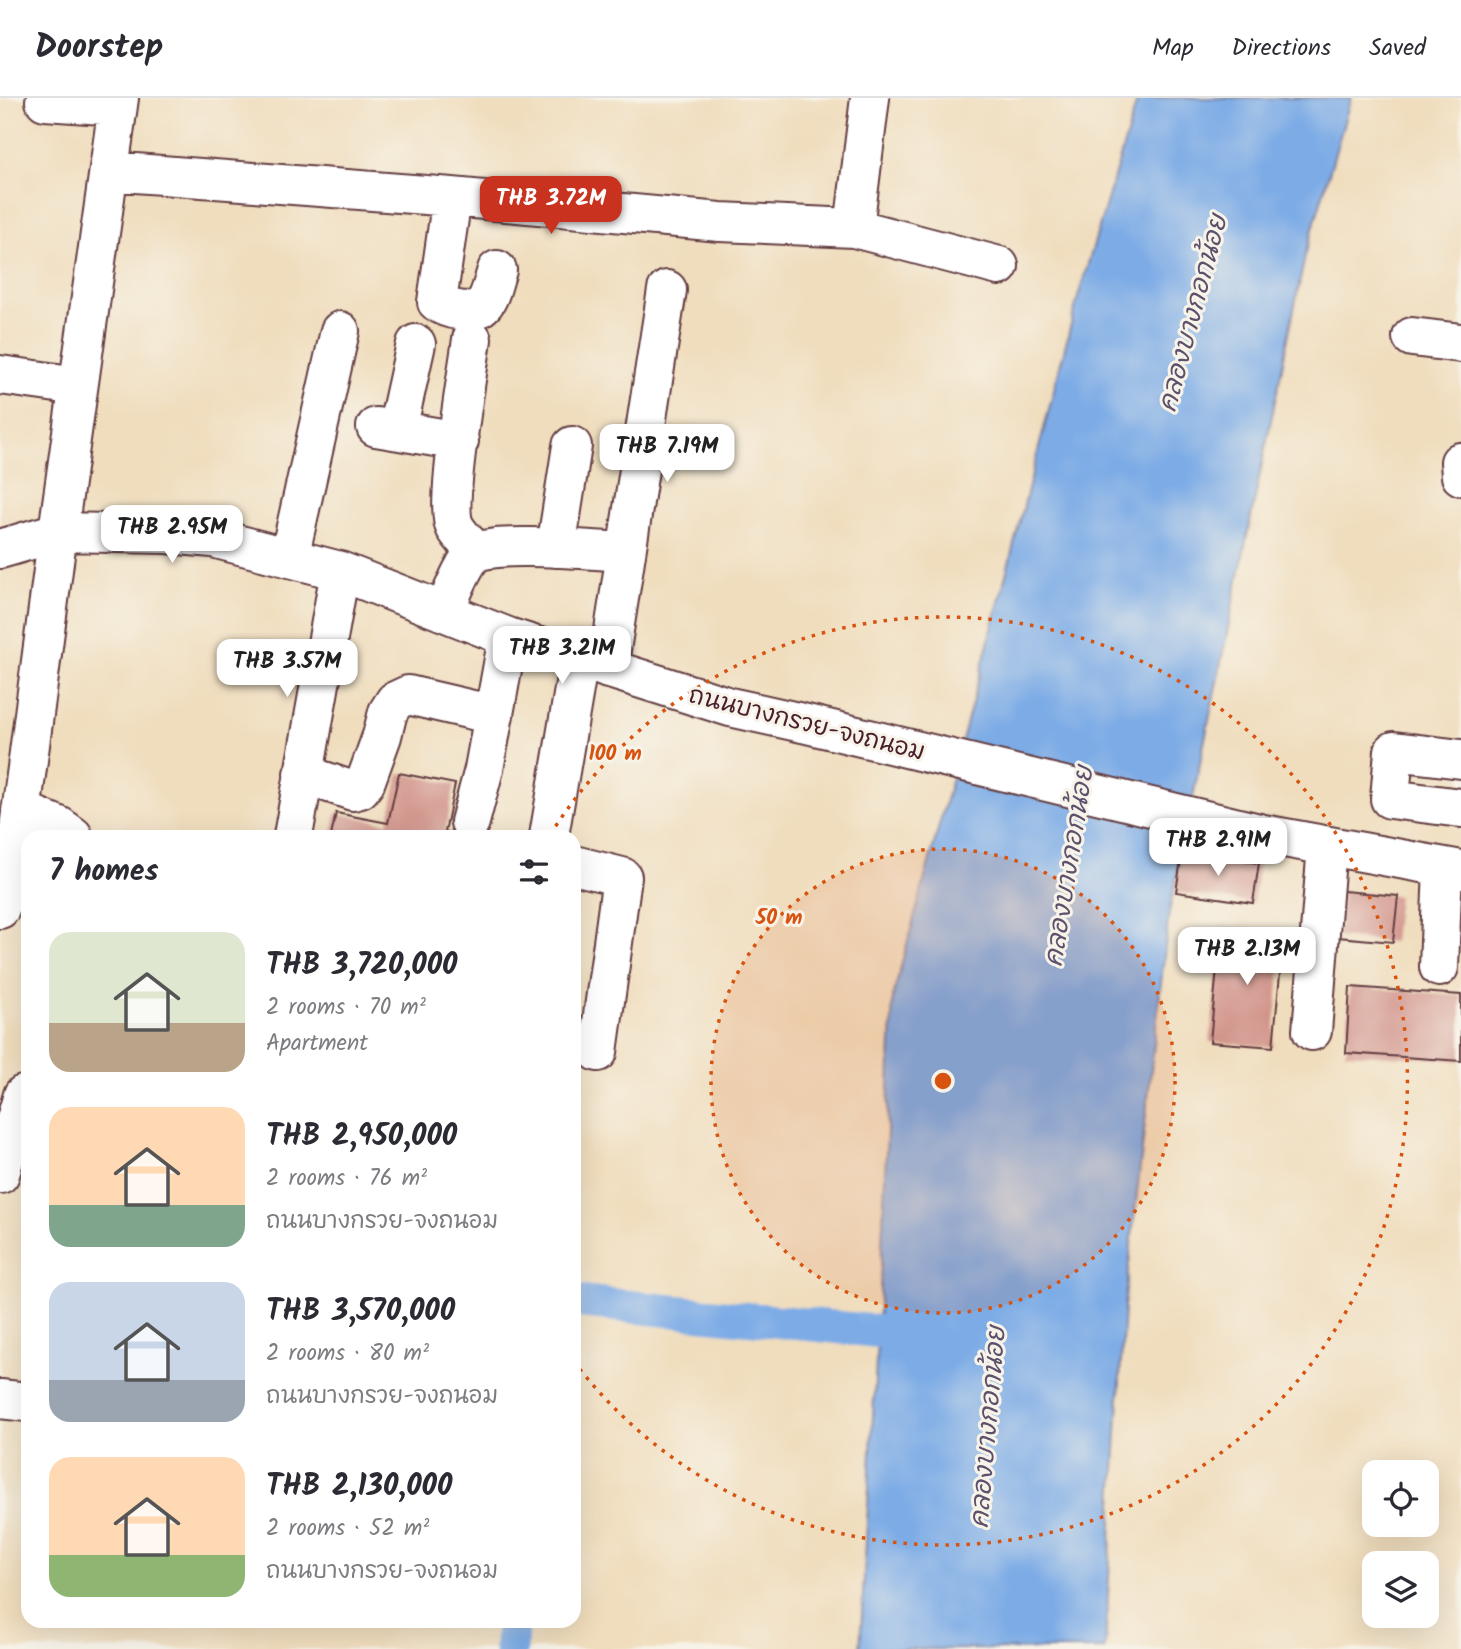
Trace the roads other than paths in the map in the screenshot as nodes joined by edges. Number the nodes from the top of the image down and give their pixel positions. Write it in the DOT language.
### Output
graph roads {
  1 [pos="870,98"];
  2 [pos="45,101"];
  3 [pos="119,102"];
  4 [pos="109,171"];
  5 [pos="452,197"];
  6 [pos="853,228"];
  7 [pos="999,265"];
  8 [pos="498,270"];
  9 [pos="667,290"];
  10 [pos="341,331"];
  11 [pos="1412,337"];
  12 [pos="472,339"];
  13 [pos="1461,343"];
  14 [pos="416,344"];
  15 [pos="0,375"];
  16 [pos="78,386"];
  17 [pos="459,441"];
  18 [pos="572,446"];
  19 [pos="58,532"];
  20 [pos="556,548"];
  21 [pos="0,550"];
  22 [pos="476,552"];
  23 [pos="626,552"];
  24 [pos="289,558"];
  25 [pos="340,571"];
  26 [pos="444,612"];
  27 [pos="508,637"];
  28 [pos="593,665"];
  29 [pos="494,715"];
  30 [pos="1461,759"];
  31 [pos="303,774"];
  32 [pos="1461,808"];
  33 [pos="21,810"];
  34 [pos="470,822"];
  35 [pos="64,830"];
  36 [pos="294,830"];
  37 [pos="551,830"];
  38 [pos="1327,846"];
  39 [pos="581,867"];
  40 [pos="1452,868"];
  41 [pos="0,909"];
  42 [pos="1439,967"];
  43 [pos="1312,1031"];
  44 [pos="598,1052"];
  45 [pos="17,1088"];
  46 [pos="0,1174"];
  47 [pos="0,1399"];
  48 [pos="21,1401"];
  1 -- 6 [label="street"];
  2 -- 3 [label="street"];
  3 -- 4 [label="street"];
  4 -- 5 [label="street"];
  4 -- 16 [label="street"];
  5 -- 6 [label="street"];
  5 -- 8 [label="street"];
  6 -- 7 [label="street"];
  9 -- 23 [label="street"];
  10 -- 24 [label="street"];
  11 -- 13 [label="street"];
  12 -- 17 [label="street"];
  14 -- 17 [label="street"];
  15 -- 16 [label="street"];
  16 -- 19 [label="street"];
  17 -- 22 [label="street"];
  18 -- 20 [label="street"];
  19 -- 21 [label="street, ถนนบางกรวย-จงถนอม"];
  19 -- 24 [label="street, ถนนบางกรวย-จงถนอม"];
  19 -- 33 [label="street"];
  20 -- 22 [label="street"];
  20 -- 23 [label="street"];
  22 -- 26 [label="street"];
  23 -- 28 [label="street"];
  24 -- 25 [label="street, ถนนบางกรวย-จงถนอม"];
  25 -- 26 [label="street, ถนนบางกรวย-จงถนอม"];
  25 -- 31 [label="street"];
  26 -- 27 [label="street, ถนนบางกรวย-จงถนอม"];
  27 -- 28 [label="street, ถนนบางกรวย-จงถนอม"];
  27 -- 29 [label="street"];
  28 -- 37 [label="street"];
  28 -- 38 [label="street, ถนนบางกรวย-จงถนอม"];
  29 -- 31 [label="street"];
  29 -- 34 [label="street"];
  30 -- 32 [label="street"];
  31 -- 36 [label="street"];
  33 -- 35 [label="street"];
  33 -- 41 [label="street"];
  38 -- 40 [label="street, ถนนบางกรวย-จงถนอม"];
  38 -- 43 [label="street"];
  39 -- 44 [label="street"];
  40 -- 42 [label="street"];
  45 -- 46 [label="street"];
  47 -- 48 [label="street"];
}
